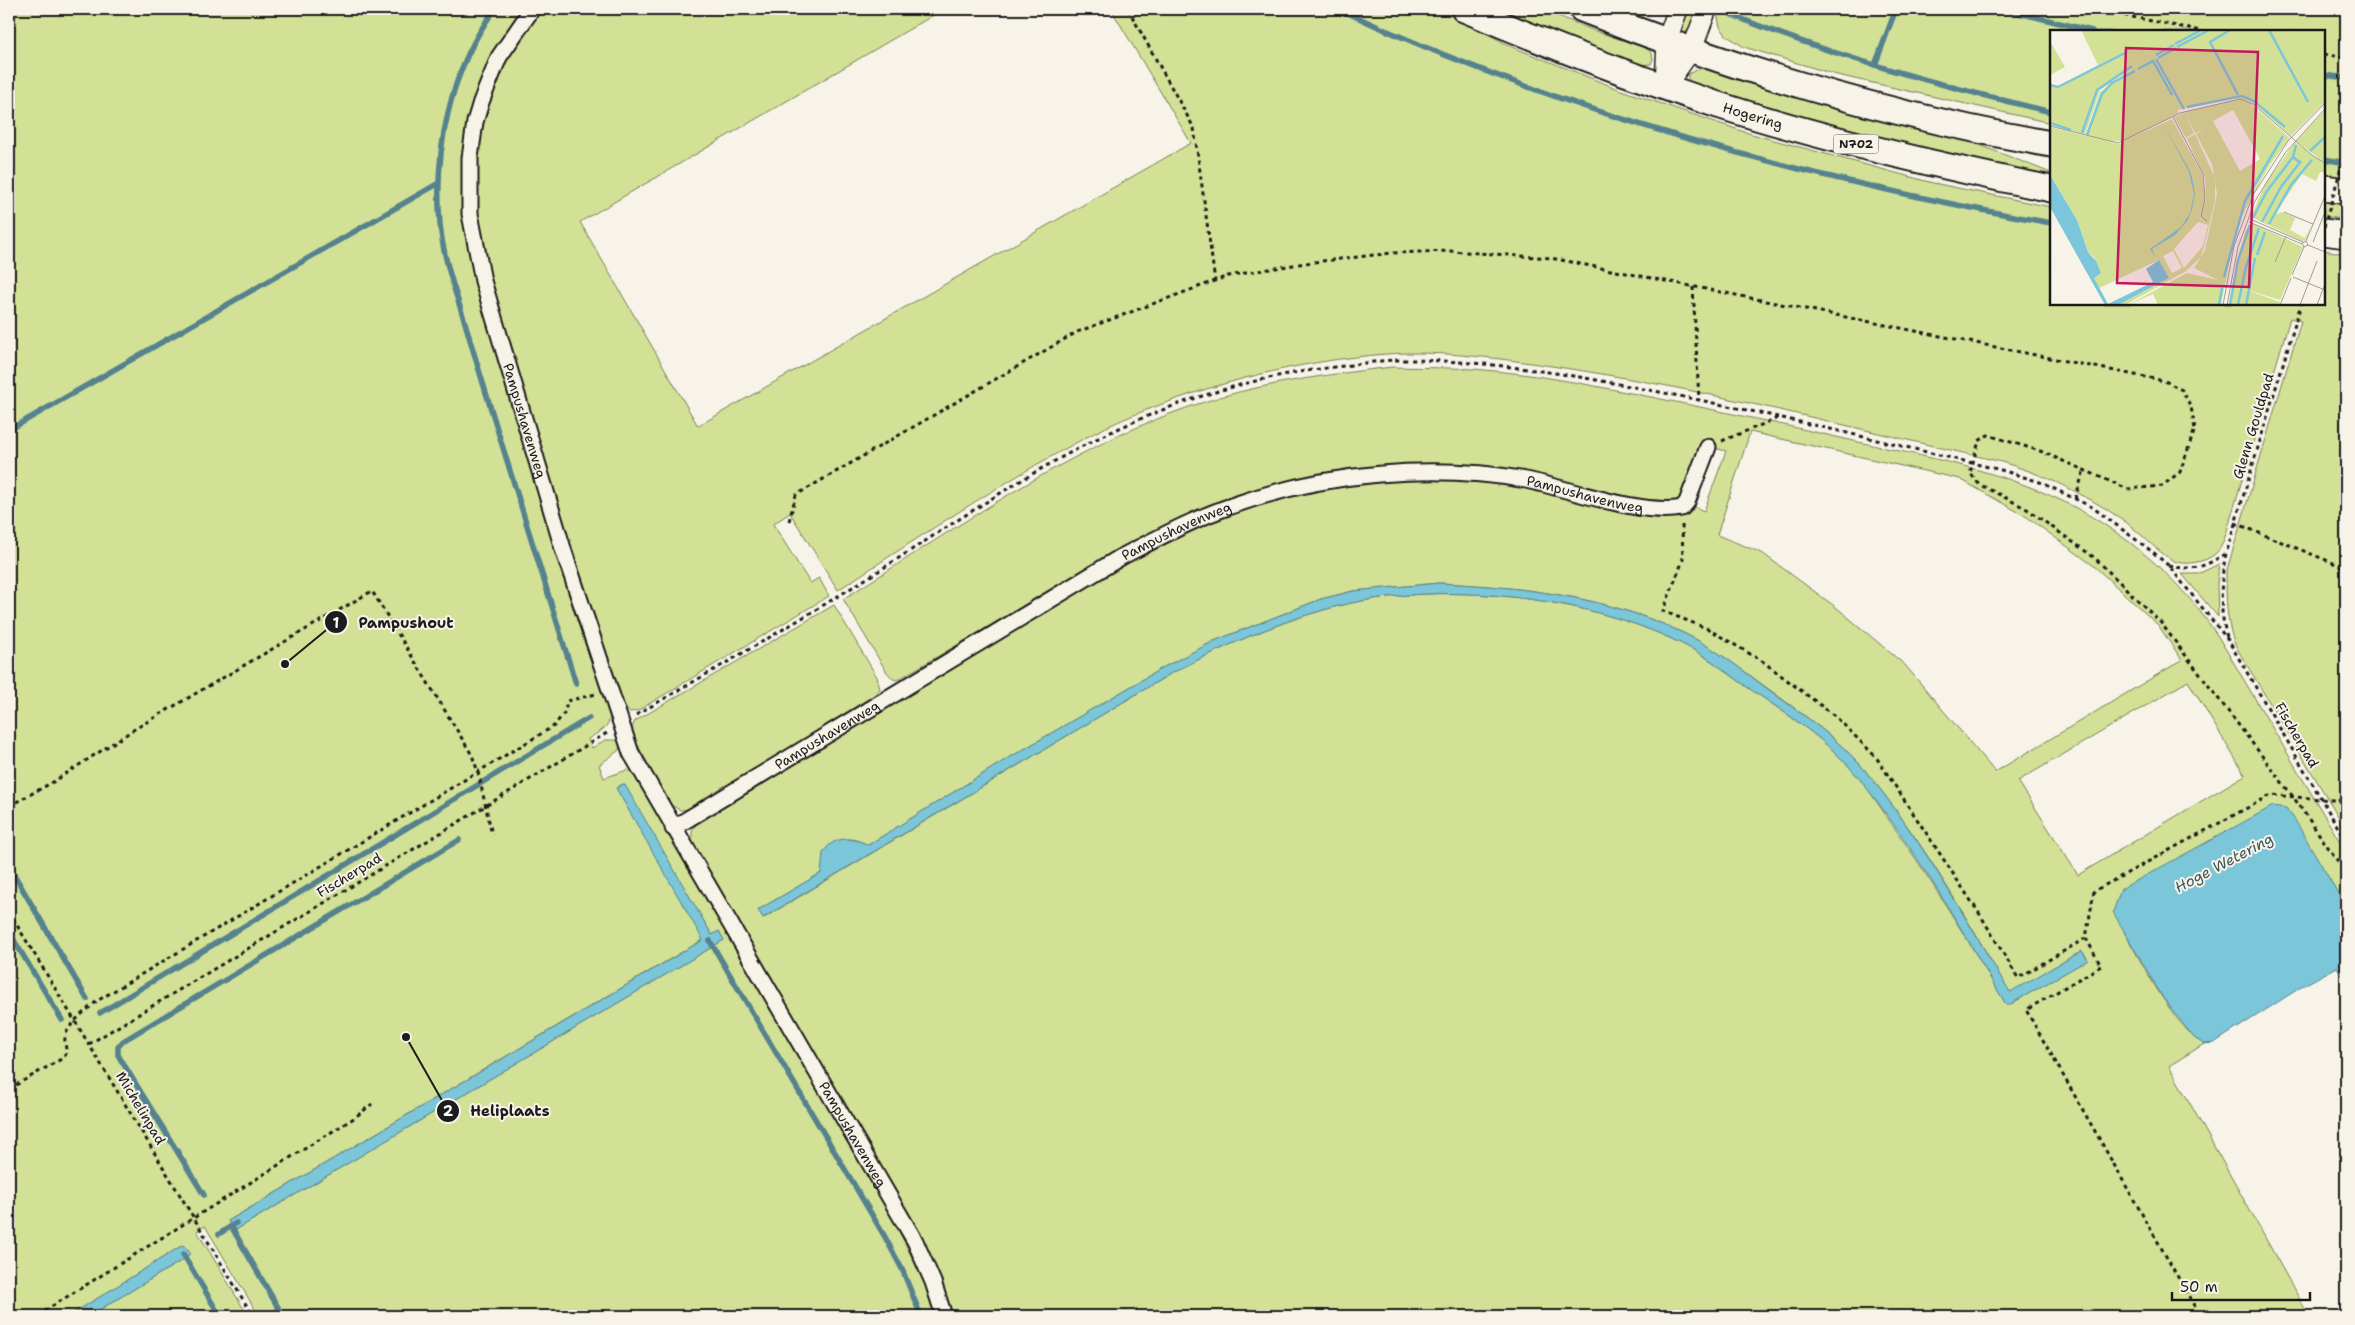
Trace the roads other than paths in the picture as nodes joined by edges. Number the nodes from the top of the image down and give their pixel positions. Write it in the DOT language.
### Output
graph roads {
  1 [pos="532,9"];
  2 [pos="1464,9"];
  3 [pos="1582,9"];
  4 [pos="1678,9"];
  5 [pos="1707,9"];
  6 [pos="1667,40"];
  7 [pos="1692,49"];
  8 [pos="1665,87"];
  9 [pos="2050,144"];
  10 [pos="2050,188"];
  11 [pos="2325,188"];
  12 [pos="2346,191"];
  13 [pos="2325,232"];
  14 [pos="2346,235"];
  15 [pos="1708,447"];
  16 [pos="673,828"];
  17 [pos="944,1316"];
  1 -- 16 [label="street, Pampushavenweg"];
  2 -- 8 [label="highway, Hogering / N702"];
  3 -- 6 [label="highway"];
  4 -- 6 [label="street"];
  5 -- 7 [label="street"];
  6 -- 7 [label="highway"];
  6 -- 8 [label="street"];
  7 -- 8 [label="street"];
  7 -- 9 [label="highway"];
  8 -- 10 [label="highway, Hogering / N702"];
  11 -- 12 [label="highway"];
  13 -- 14 [label="highway"];
  15 -- 16 [label="street, Pampushavenweg"];
  16 -- 17 [label="street, Pampushavenweg"];
}
